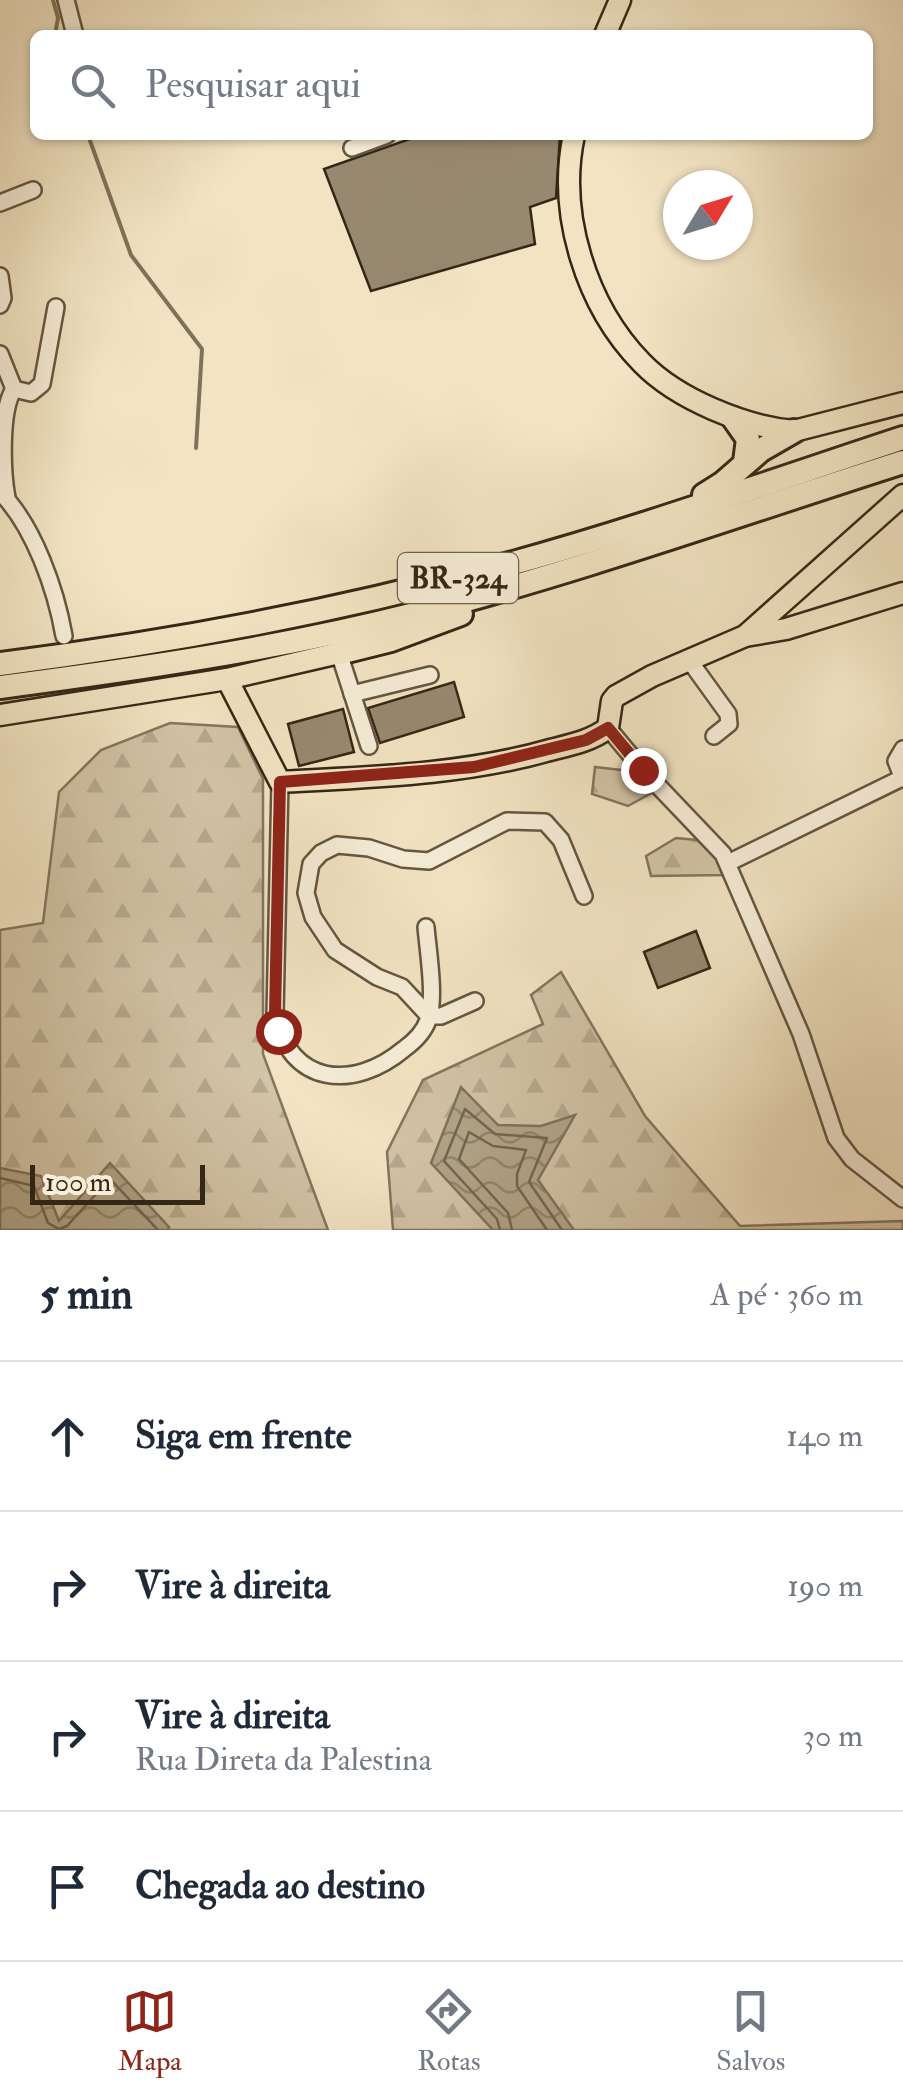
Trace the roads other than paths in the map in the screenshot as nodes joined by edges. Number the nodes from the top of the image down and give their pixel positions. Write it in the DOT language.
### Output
graph roads {
  1 [pos="66,0"];
  2 [pos="620,0"];
  3 [pos="75,30"];
  4 [pos="607,30"];
  5 [pos="374,140"];
  6 [pos="574,140"];
  7 [pos="352,148"];
  8 [pos="33,190"];
  9 [pos="0,204"];
  10 [pos="0,276"];
  11 [pos="0,305"];
  12 [pos="56,307"];
  13 [pos="0,354"];
  14 [pos="14,389"];
  15 [pos="903,403"];
  16 [pos="734,419"];
  17 [pos="794,431"];
  18 [pos="903,438"];
  19 [pos="745,462"];
  20 [pos="903,462"];
  21 [pos="3,495"];
  22 [pos="903,495"];
  23 [pos="595,538"];
  24 [pos="542,578"];
  25 [pos="903,593"];
  26 [pos="64,636"];
  27 [pos="745,636"];
  28 [pos="340,654"];
  29 [pos="688,660"];
  30 [pos="0,664"];
  31 [pos="430,674"];
  32 [pos="227,679"];
  33 [pos="46,681"];
  34 [pos="0,687"];
  35 [pos="352,694"];
  36 [pos="0,696"];
  37 [pos="0,716"];
  38 [pos="608,728"];
  39 [pos="714,736"];
  40 [pos="369,746"];
  41 [pos="903,749"];
  42 [pos="903,778"];
  43 [pos="280,782"];
  44 [pos="728,863"];
  45 [pos="584,896"];
  46 [pos="426,927"];
  47 [pos="475,1002"];
  48 [pos="429,1016"];
  49 [pos="903,1198"];
  1 -- 3 [label="street"];
  2 -- 4 [label="main road"];
  5 -- 7 [label="street"];
  6 -- 16 [label="main road"];
  8 -- 9 [label="street"];
  10 -- 11 [label="street"];
  12 -- 14 [label="street"];
  13 -- 14 [label="street"];
  14 -- 21 [label="street"];
  15 -- 17 [label="main road"];
  16 -- 17 [label="main road"];
  16 -- 19 [label="highway"];
  17 -- 19 [label="highway"];
  18 -- 23 [label="highway, BR-324"];
  19 -- 23 [label="highway"];
  20 -- 24 [label="highway, BR-324"];
  21 -- 26 [label="street"];
  22 -- 27 [label="main road"];
  23 -- 30 [label="highway, BR-324"];
  24 -- 28 [label="highway"];
  24 -- 33 [label="highway, BR-324"];
  25 -- 27 [label="main road"];
  27 -- 29 [label="main road"];
  28 -- 32 [label="main road"];
  28 -- 35 [label="street"];
  29 -- 38 [label="main road"];
  29 -- 39 [label="street"];
  31 -- 35 [label="street"];
  32 -- 37 [label="main road"];
  32 -- 43 [label="main road"];
  33 -- 34 [label="highway, BR-324"];
  33 -- 36 [label="highway"];
  35 -- 40 [label="street"];
  38 -- 43 [label="main road"];
  38 -- 44 [label="street"];
  41 -- 42 [label="street"];
  42 -- 44 [label="street"];
  43 -- 48 [label="street"];
  44 -- 49 [label="street"];
  45 -- 48 [label="street"];
  46 -- 48 [label="street"];
  47 -- 48 [label="street"];
}
